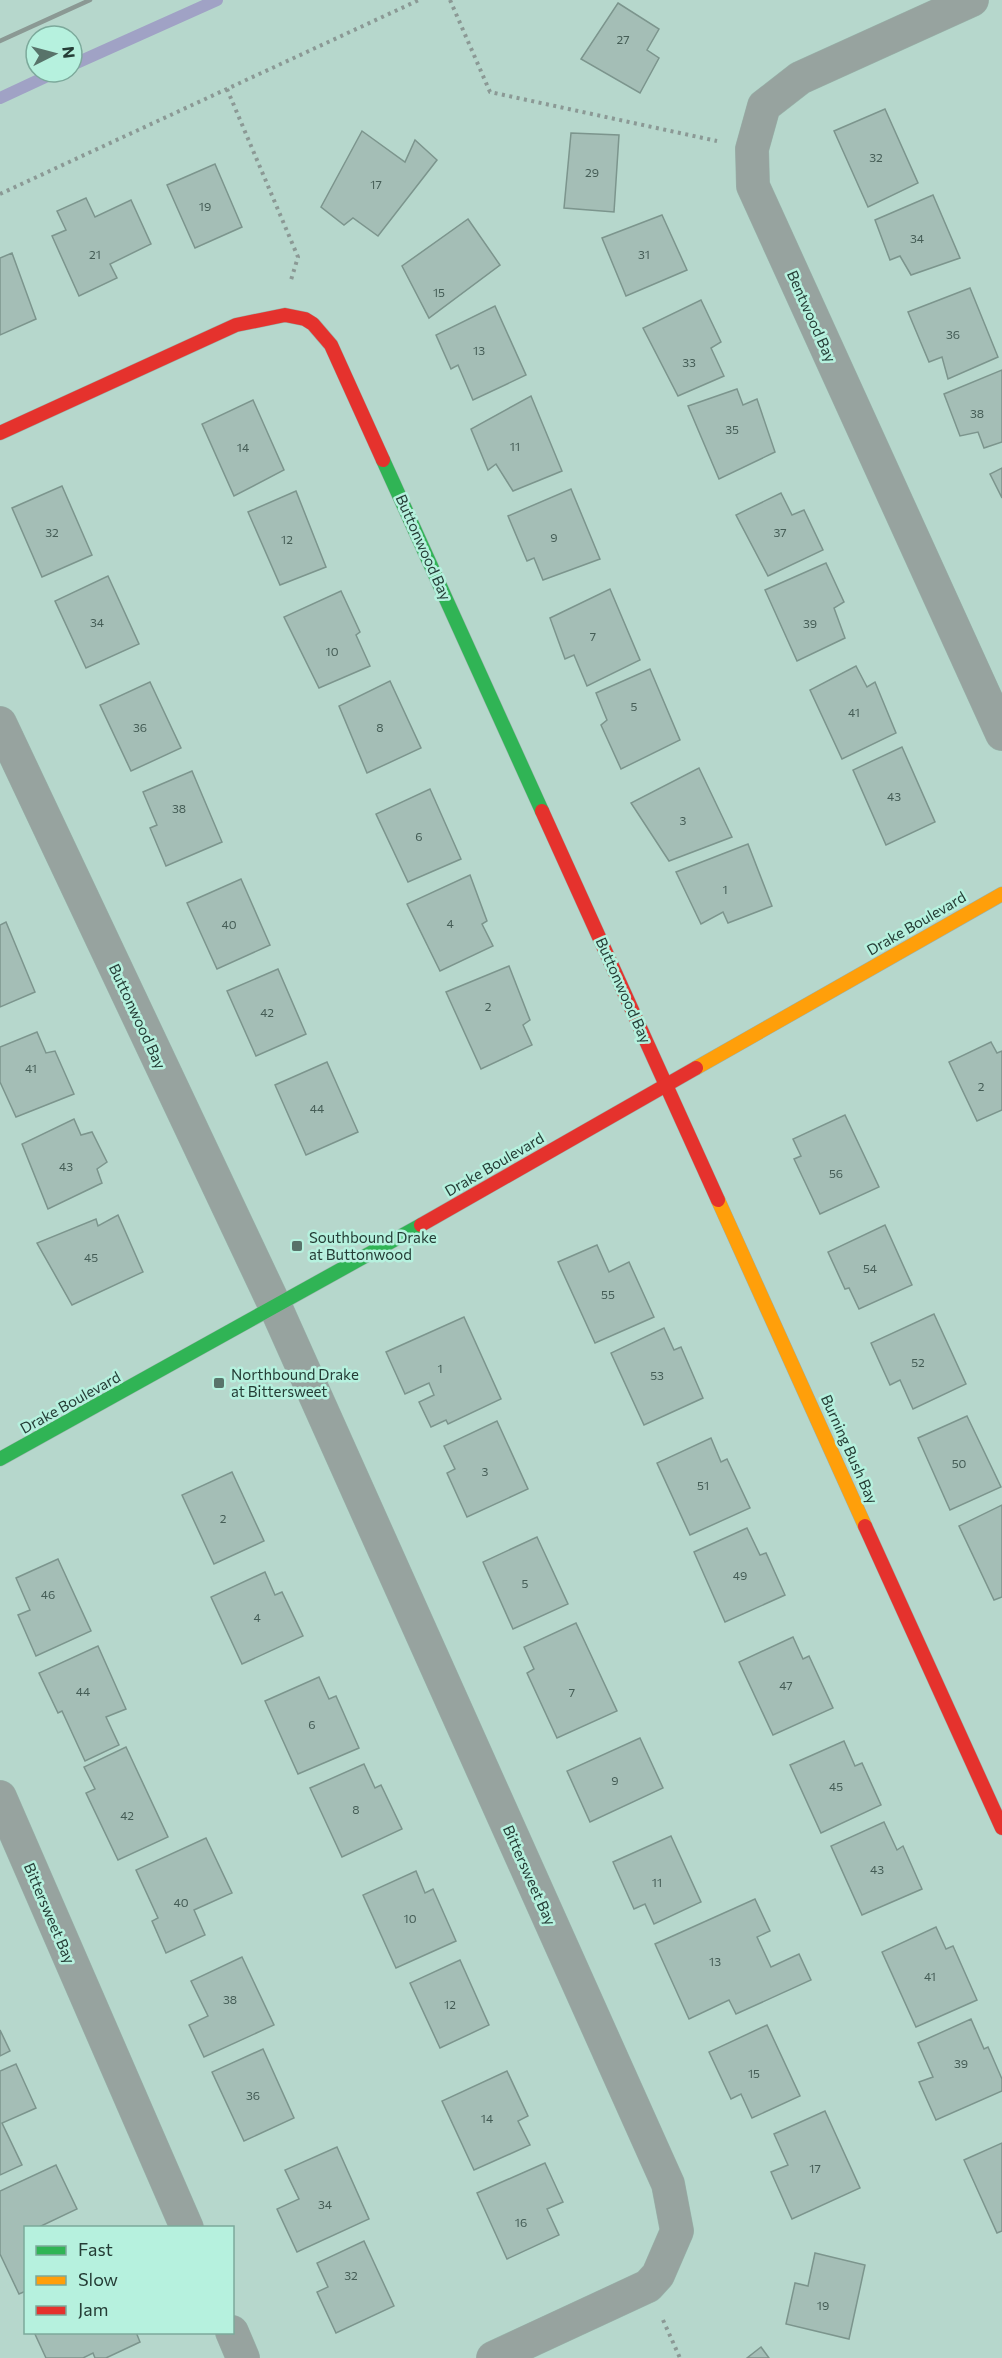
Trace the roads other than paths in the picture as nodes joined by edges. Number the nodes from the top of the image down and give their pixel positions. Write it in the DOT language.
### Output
graph roads {
  1 [pos="972,0"];
  2 [pos="0,433"];
  3 [pos="0,723"];
  4 [pos="1002,734"];
  5 [pos="1002,894"];
  6 [pos="667,1083"];
  7 [pos="276,1308"];
  8 [pos="0,1459"];
  9 [pos="0,1797"];
  10 [pos="1002,1828"];
  11 [pos="186,2226"];
  12 [pos="233,2334"];
  13 [pos="243,2358"];
  14 [pos="493,2358"];
  1 -- 4 [label="street, Bentwood Bay"];
  2 -- 6 [label="street, Buttonwood Bay"];
  3 -- 7 [label="street, Buttonwood Bay"];
  5 -- 6 [label="street, Drake Boulevard"];
  6 -- 7 [label="street, Drake Boulevard"];
  6 -- 10 [label="street, Burning Bush Bay"];
  7 -- 8 [label="street, Drake Boulevard"];
  7 -- 14 [label="street, Bittersweet Bay"];
  9 -- 11 [label="street, Bittersweet Bay"];
  12 -- 13 [label="street"];
}
